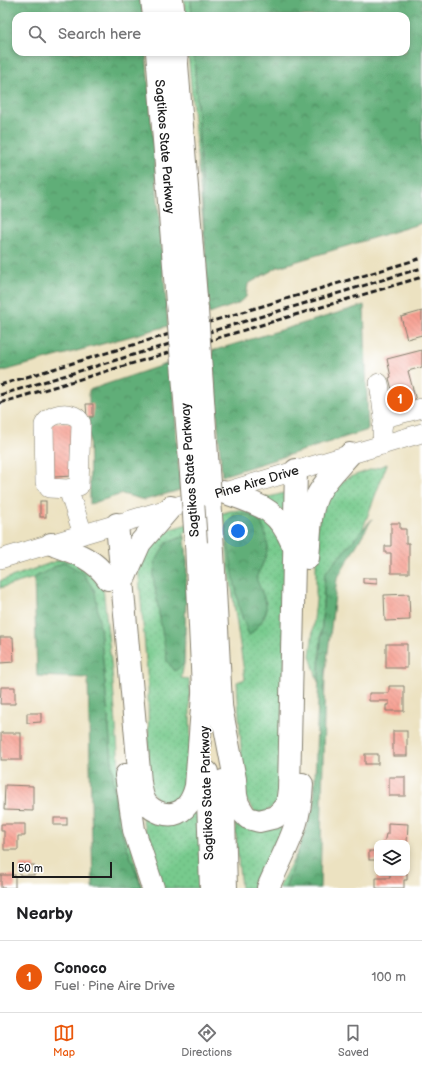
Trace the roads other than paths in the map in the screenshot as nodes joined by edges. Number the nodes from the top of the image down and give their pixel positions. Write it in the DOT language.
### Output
graph roads {
  1 [pos="152,0"];
  2 [pos="172,0"];
  3 [pos="154,12"];
  4 [pos="174,12"];
  5 [pos="157,56"];
  6 [pos="176,56"];
  7 [pos="188,313"];
  8 [pos="379,383"];
  9 [pos="422,408"];
  10 [pos="384,418"];
  11 [pos="422,433"];
  12 [pos="383,445"];
  13 [pos="350,454"];
  14 [pos="301,469"];
  15 [pos="68,489"];
  16 [pos="223,492"];
  17 [pos="171,507"];
  18 [pos="111,526"];
  19 [pos="83,534"];
  20 [pos="204,542"];
  21 [pos="50,544"];
  22 [pos="301,552"];
  23 [pos="0,559"];
  24 [pos="116,580"];
  25 [pos="203,694"];
  26 [pos="222,708"];
  27 [pos="153,888"];
  28 [pos="211,888"];
  29 [pos="226,888"];
  30 [pos="268,888"];
  1 -- 3 [label="highway"];
  2 -- 4 [label="highway"];
  5 -- 7 [label="highway, Sagtikos State Parkway"];
  6 -- 7 [label="highway, Sagtikos State Parkway"];
  7 -- 20 [label="highway, Sagtikos State Parkway, bridge"];
  8 -- 10 [label="street"];
  9 -- 10 [label="street"];
  10 -- 12 [label="street"];
  11 -- 12 [label="street, Pine Aire Drive"];
  12 -- 13 [label="street, Pine Aire Drive"];
  13 -- 14 [label="street, Pine Aire Drive"];
  13 -- 22 [label="highway"];
  14 -- 16 [label="street, Pine Aire Drive"];
  14 -- 22 [label="highway"];
  15 -- 19 [label="street"];
  16 -- 17 [label="street, Pine Aire Drive"];
  16 -- 22 [label="highway"];
  17 -- 18 [label="street, Pine Aire Drive"];
  17 -- 24 [label="highway"];
  18 -- 19 [label="street, Pine Aire Drive"];
  18 -- 24 [label="highway"];
  19 -- 21 [label="street, Pine Aire Drive"];
  20 -- 25 [label="highway, Sagtikos State Parkway"];
  20 -- 26 [label="highway, Sagtikos State Parkway"];
  21 -- 23 [label="street, Pine Aire Drive"];
  21 -- 24 [label="highway"];
  22 -- 26 [label="highway"];
  22 -- 30 [label="highway"];
  24 -- 25 [label="highway"];
  24 -- 27 [label="highway"];
  25 -- 28 [label="highway, Sagtikos State Parkway"];
  26 -- 29 [label="highway, Sagtikos State Parkway"];
}
